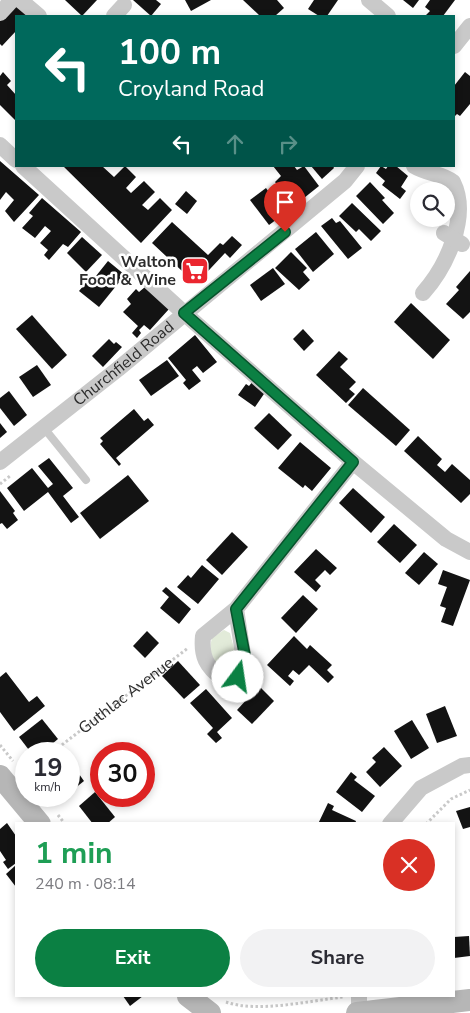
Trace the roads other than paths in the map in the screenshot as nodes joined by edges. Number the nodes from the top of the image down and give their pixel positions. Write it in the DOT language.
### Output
graph roads {
  1 [pos="12,0"];
  2 [pos="20,0"];
  3 [pos="370,0"];
  4 [pos="0,12"];
  5 [pos="38,15"];
  6 [pos="387,15"];
  7 [pos="470,26"];
  8 [pos="455,45"];
  9 [pos="0,145"];
  10 [pos="15,159"];
  11 [pos="24,167"];
  12 [pos="357,167"];
  13 [pos="416,167"];
  14 [pos="444,233"];
  15 [pos="462,244"];
  16 [pos="423,292"];
  17 [pos="184,313"];
  18 [pos="44,428"];
  19 [pos="0,462"];
  20 [pos="353,462"];
  21 [pos="86,480"];
  22 [pos="470,552"];
  23 [pos="236,609"];
  24 [pos="470,765"];
  25 [pos="0,776"];
  26 [pos="38,822"];
  27 [pos="392,822"];
  28 [pos="359,997"];
  29 [pos="470,1000"];
  30 [pos="358,1013"];
  1 -- 4 [label="street"];
  2 -- 5 [label="street"];
  3 -- 6 [label="street"];
  7 -- 8 [label="street"];
  9 -- 10 [label="street"];
  11 -- 17 [label="street"];
  12 -- 17 [label="street, Churchfield Road"];
  13 -- 15 [label="street"];
  14 -- 15 [label="street"];
  15 -- 16 [label="street"];
  17 -- 18 [label="street, Churchfield Road"];
  17 -- 20 [label="street"];
  18 -- 19 [label="street, Churchfield Road"];
  18 -- 21 [label="lane"];
  20 -- 22 [label="street"];
  20 -- 23 [label="street"];
  23 -- 23 [label="street"];
  24 -- 27 [label="street"];
  25 -- 26 [label="street"];
  28 -- 30 [label="street"];
  29 -- 30 [label="street"];
}
